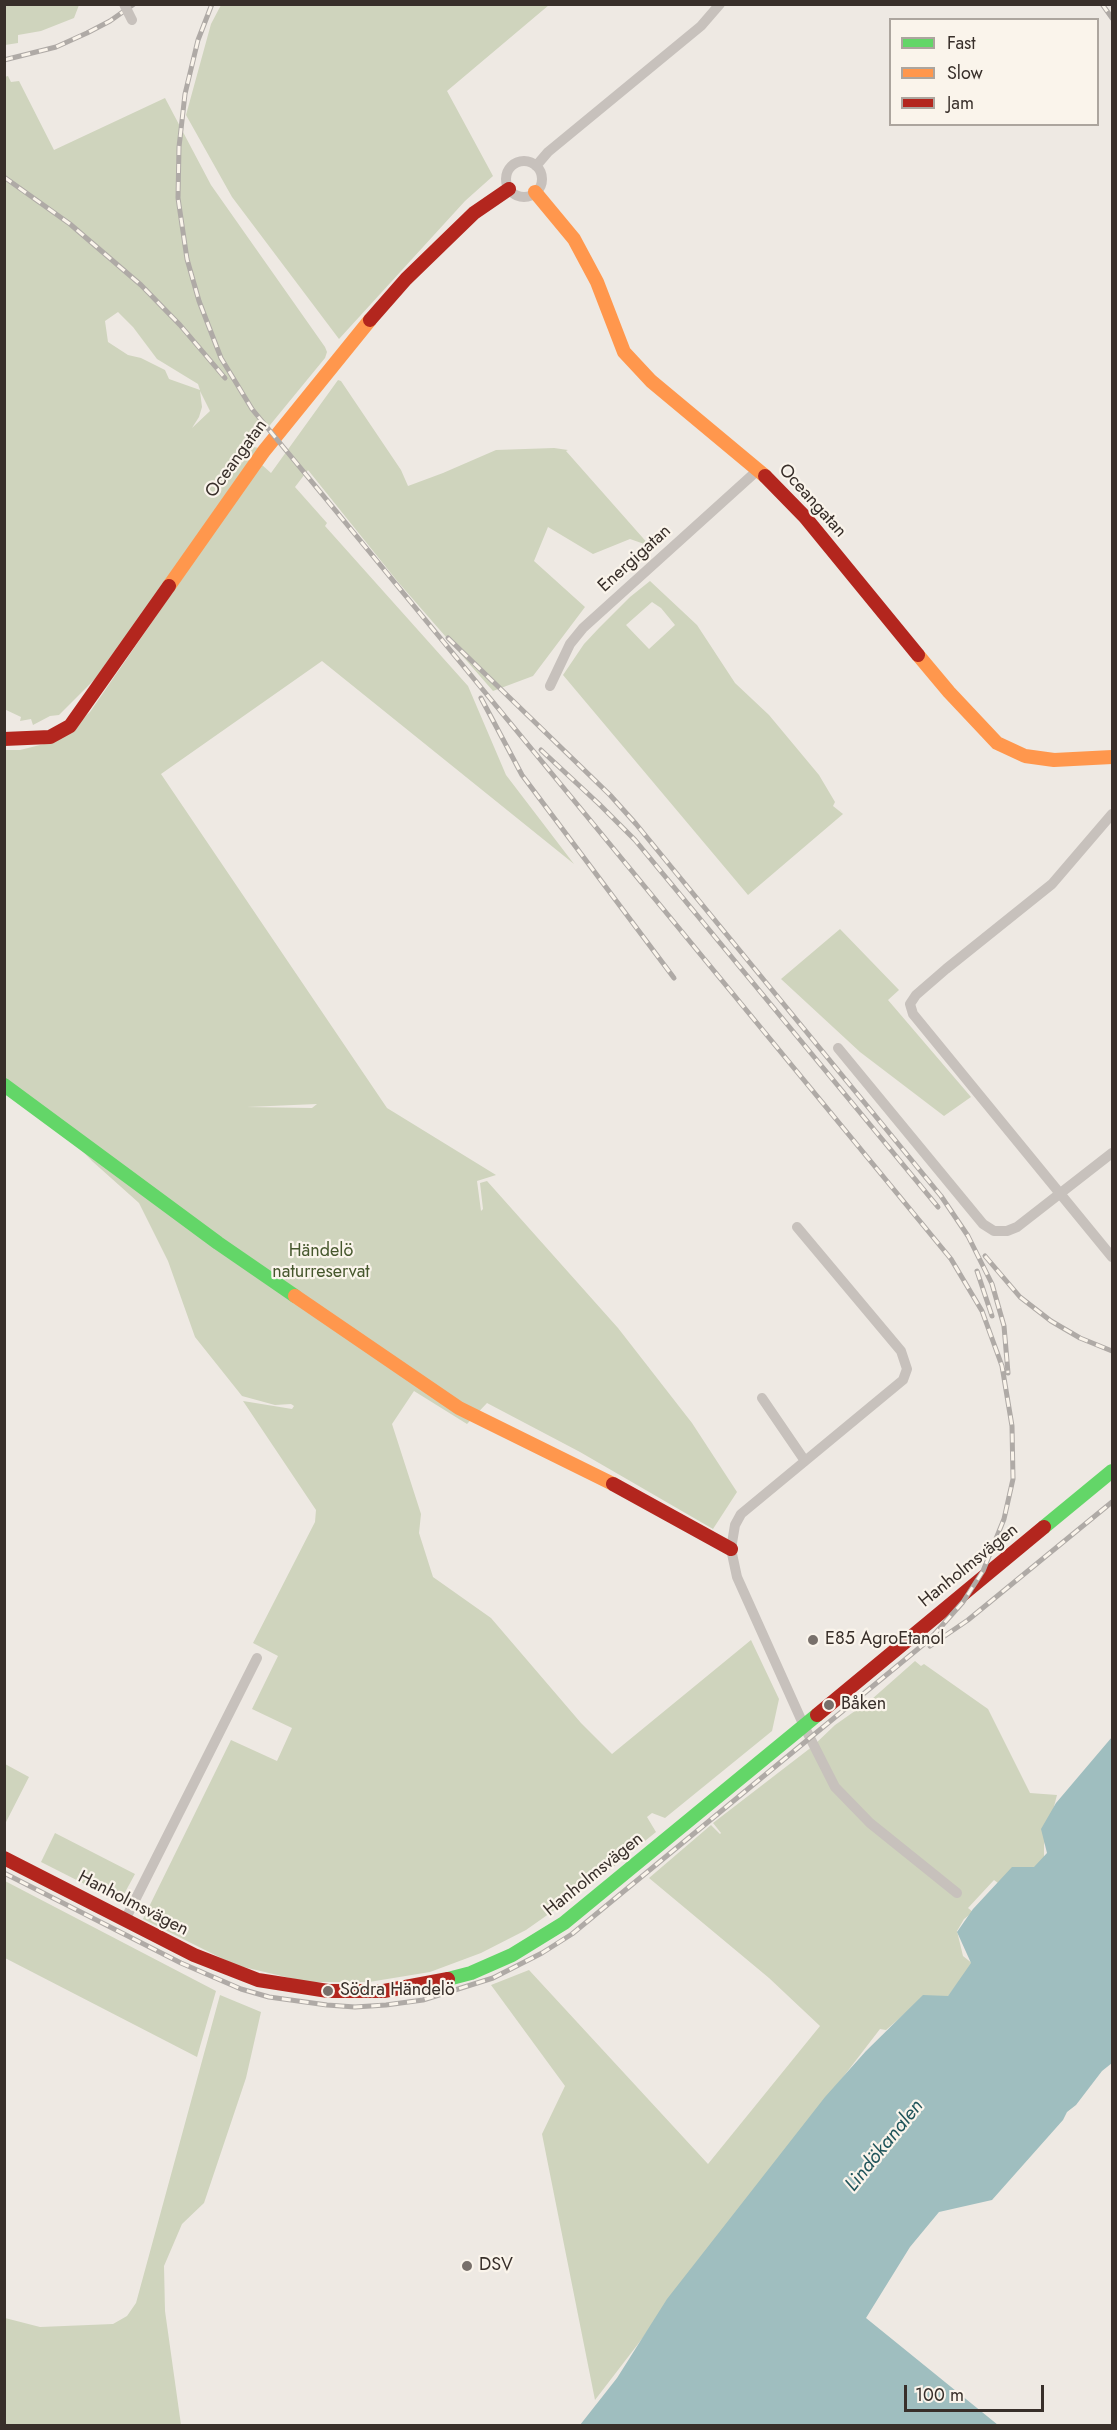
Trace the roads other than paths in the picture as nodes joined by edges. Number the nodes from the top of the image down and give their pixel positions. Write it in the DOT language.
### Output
graph roads {
  1 [pos="124,4"];
  2 [pos="720,4"];
  3 [pos="132,20"];
  4 [pos="536,166"];
  5 [pos="510,189"];
  6 [pos="535,192"];
  7 [pos="759,469"];
  8 [pos="550,686"];
  9 [pos="4,740"];
  10 [pos="1113,757"];
  11 [pos="1113,814"];
  12 [pos="838,1048"];
  13 [pos="4,1085"];
  14 [pos="1113,1153"];
  15 [pos="1060,1194"];
  16 [pos="797,1227"];
  17 [pos="1113,1257"];
  18 [pos="762,1398"];
  19 [pos="805,1461"];
  20 [pos="1113,1471"];
  21 [pos="731,1549"];
  22 [pos="257,1658"];
  23 [pos="804,1726"];
  24 [pos="4,1858"];
  25 [pos="957,1893"];
  26 [pos="124,1920"];
  1 -- 3 [label="street, bridge"];
  2 -- 4 [label="street"];
  4 -- 5 [label="street"];
  4 -- 6 [label="street"];
  5 -- 6 [label="street"];
  5 -- 9 [label="street, Oceangatan"];
  6 -- 7 [label="street, Oceangatan"];
  7 -- 8 [label="street, Energigatan"];
  7 -- 10 [label="street, Oceangatan"];
  11 -- 15 [label="street"];
  12 -- 15 [label="street"];
  13 -- 21 [label="street"];
  14 -- 15 [label="street"];
  15 -- 17 [label="street"];
  16 -- 19 [label="street"];
  18 -- 19 [label="street"];
  19 -- 21 [label="street"];
  20 -- 23 [label="street, Hanholmsvägen"];
  21 -- 23 [label="street"];
  22 -- 26 [label="street"];
  23 -- 25 [label="street"];
  23 -- 26 [label="street, Hanholmsvägen"];
  24 -- 26 [label="street, Hanholmsvägen"];
}
